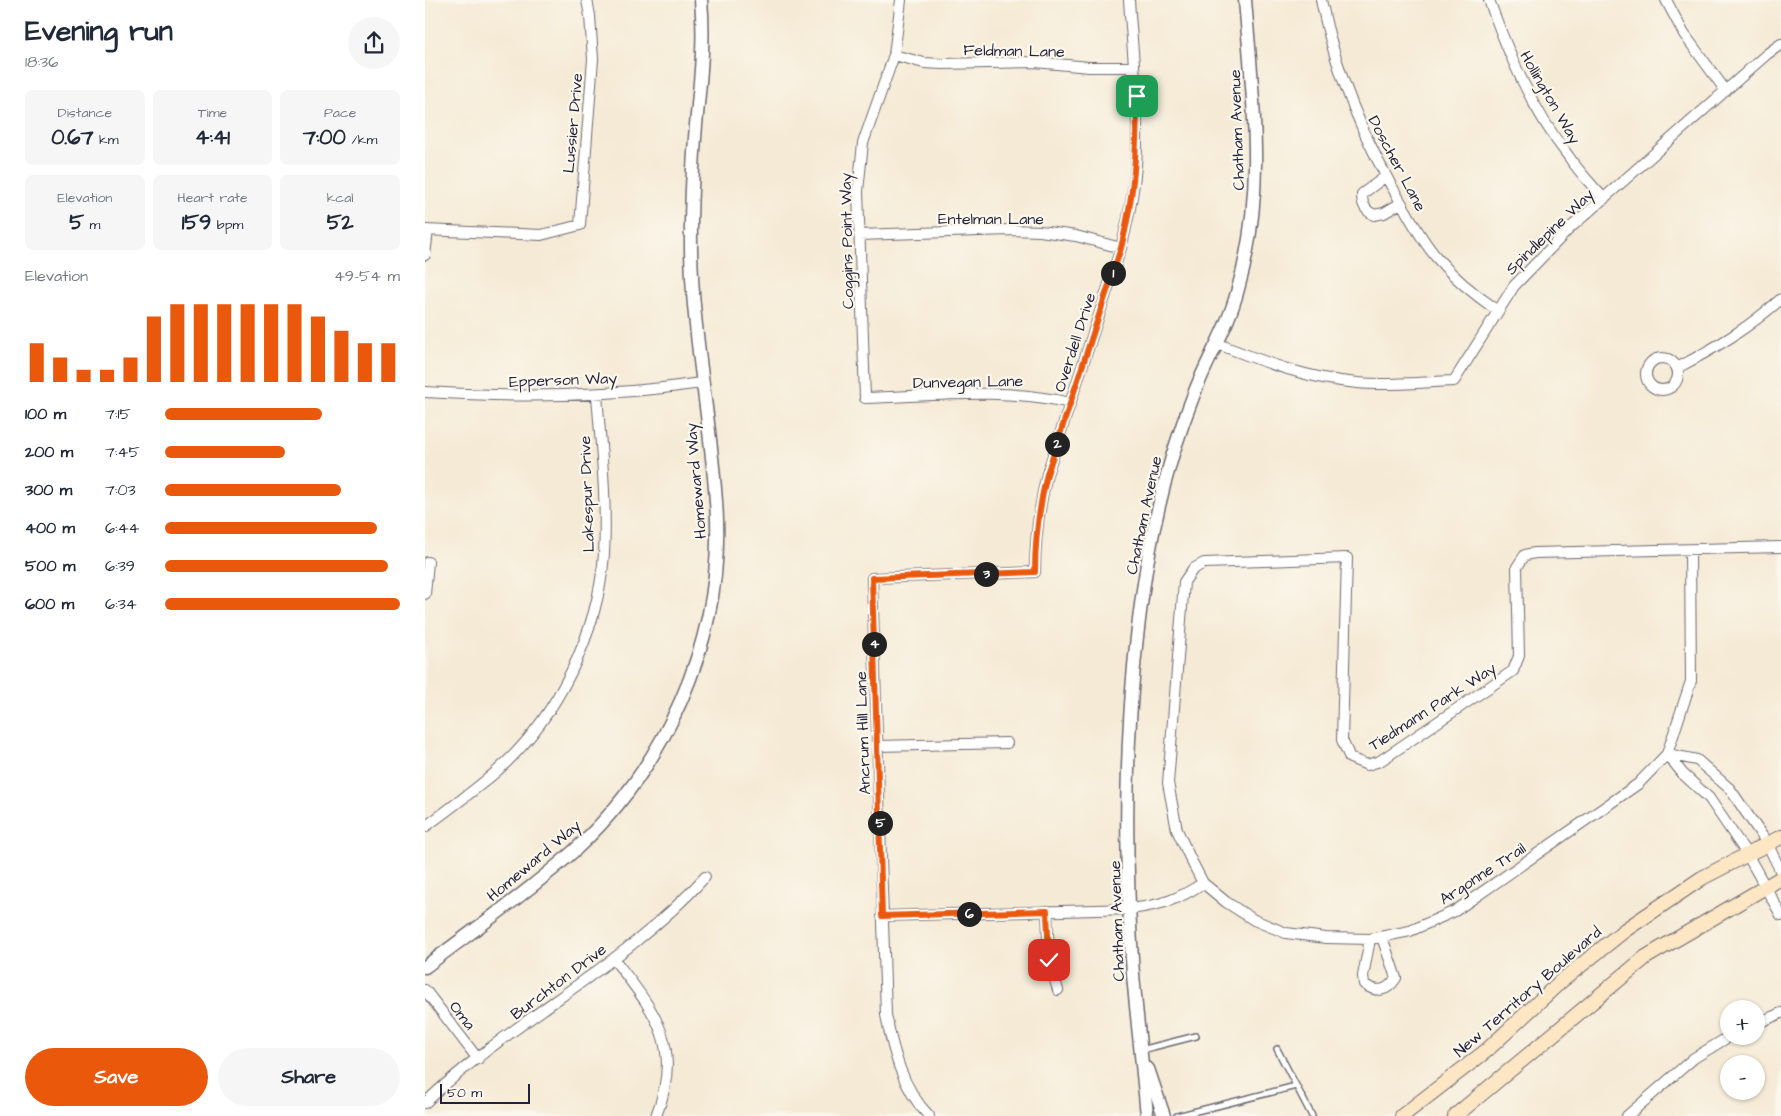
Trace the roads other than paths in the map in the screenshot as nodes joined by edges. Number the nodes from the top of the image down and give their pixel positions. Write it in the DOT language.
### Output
graph roads {
  1 [pos="587,0"];
  2 [pos="701,0"];
  3 [pos="901,0"];
  4 [pos="1129,0"];
  5 [pos="1245,0"];
  6 [pos="1321,0"];
  7 [pos="1489,0"];
  8 [pos="1666,0"];
  9 [pos="1781,44"];
  10 [pos="894,55"];
  11 [pos="1134,67"];
  12 [pos="1725,90"];
  13 [pos="1385,177"];
  14 [pos="1603,199"];
  15 [pos="1401,203"];
  16 [pos="427,230"];
  17 [pos="859,235"];
  18 [pos="1121,248"];
  19 [pos="425,255"];
  20 [pos="1779,305"];
  21 [pos="1497,310"];
  22 [pos="1218,344"];
  23 [pos="1677,368"];
  24 [pos="701,382"];
  25 [pos="425,392"];
  26 [pos="597,395"];
  27 [pos="865,398"];
  28 [pos="1070,404"];
  29 [pos="1781,547"];
  30 [pos="1690,550"];
  31 [pos="429,562"];
  32 [pos="1193,569"];
  33 [pos="872,578"];
  34 [pos="425,594"];
  35 [pos="1007,743"];
  36 [pos="877,746"];
  37 [pos="1667,754"];
  38 [pos="425,827"];
  39 [pos="1781,837"];
  40 [pos="1767,844"];
  41 [pos="1747,854"];
  42 [pos="1781,872"];
  43 [pos="705,877"];
  44 [pos="1781,878"];
  45 [pos="1203,883"];
  46 [pos="1766,887"];
  47 [pos="1130,909"];
  48 [pos="1047,911"];
  49 [pos="1781,915"];
  50 [pos="882,916"];
  51 [pos="1382,937"];
  52 [pos="1370,939"];
  53 [pos="614,958"];
  54 [pos="425,967"];
  55 [pos="425,990"];
  56 [pos="1058,990"];
  57 [pos="1781,1014"];
  58 [pos="1765,1020"];
  59 [pos="1196,1036"];
  60 [pos="1720,1042"];
  61 [pos="1277,1049"];
  62 [pos="1141,1050"];
  63 [pos="478,1059"];
  64 [pos="1296,1086"];
  65 [pos="425,1103"];
  66 [pos="1632,1114"];
  67 [pos="656,1116"];
  68 [pos="929,1116"];
  69 [pos="1147,1116"];
  70 [pos="1164,1116"];
  71 [pos="1177,1116"];
  72 [pos="1312,1116"];
  73 [pos="1402,1116"];
  74 [pos="1455,1116"];
  1 -- 16 [label="street, Lussier Drive"];
  2 -- 24 [label="street, Homeward Way"];
  3 -- 10 [label="street, Coggins Point Way"];
  4 -- 11 [label="street, Overdell Drive"];
  5 -- 22 [label="street, Chatham Avenue"];
  6 -- 13 [label="street, Doscher Lane"];
  7 -- 14 [label="street, Hollington Way"];
  8 -- 12 [label="street"];
  9 -- 12 [label="street, Spindlepine Way"];
  10 -- 11 [label="street, Feldman Lane"];
  10 -- 17 [label="street, Coggins Point Way"];
  11 -- 18 [label="street, Overdell Drive"];
  12 -- 14 [label="street, Spindlepine Way"];
  13 -- 15 [label="street, Doscher Lane"];
  13 -- 15 [label="street"];
  14 -- 21 [label="street, Spindlepine Way"];
  15 -- 21 [label="street, Doscher Lane"];
  16 -- 19 [label="street"];
  17 -- 18 [label="street, Entelman Lane"];
  17 -- 27 [label="street, Coggins Point Way"];
  18 -- 28 [label="street, Overdell Drive"];
  20 -- 23 [label="street"];
  21 -- 22 [label="street, Spindlepine Way"];
  22 -- 47 [label="street, Chatham Avenue"];
  24 -- 26 [label="street, Epperson Way"];
  24 -- 54 [label="street, Homeward Way"];
  25 -- 26 [label="street, Epperson Way"];
  26 -- 38 [label="street, Lakespur Drive"];
  27 -- 28 [label="street, Dunvegan Lane"];
  28 -- 33 [label="street, Overdell Drive"];
  29 -- 30 [label="street, Tiedmann Park Way"];
  30 -- 32 [label="street, Tiedmann Park Way"];
  30 -- 37 [label="street, Argonne Trail"];
  31 -- 34 [label="street"];
  32 -- 45 [label="street, Argonne Trail"];
  33 -- 36 [label="street, Ancrum Hill Lane"];
  35 -- 36 [label="street"];
  36 -- 50 [label="street, Ancrum Hill Lane"];
  37 -- 40 [label="street"];
  37 -- 41 [label="street"];
  37 -- 51 [label="street, Argonne Trail"];
  39 -- 40 [label="main road, New Territory Boulevard"];
  40 -- 41 [label="main road, New Territory Boulevard"];
  40 -- 42 [label="street"];
  41 -- 46 [label="street"];
  41 -- 73 [label="main road, New Territory Boulevard"];
  43 -- 53 [label="street, Burchton Drive"];
  44 -- 46 [label="main road"];
  45 -- 47 [label="street"];
  45 -- 52 [label="street, Argonne Trail"];
  46 -- 49 [label="street"];
  46 -- 74 [label="main road"];
  47 -- 48 [label="street"];
  47 -- 62 [label="street, Chatham Avenue"];
  48 -- 50 [label="street"];
  48 -- 56 [label="street"];
  50 -- 68 [label="street, Ancrum Hill Lane"];
  51 -- 52 [label="street, Argonne Trail"];
  51 -- 52 [label="street"];
  53 -- 63 [label="street, Burchton Drive"];
  53 -- 67 [label="street"];
  55 -- 63 [label="street, Oma"];
  57 -- 58 [label="street"];
  59 -- 62 [label="lane"];
  60 -- 66 [label="street"];
  61 -- 64 [label="lane"];
  62 -- 69 [label="street, Chatham Avenue"];
  62 -- 70 [label="street, Chatham Avenue"];
  63 -- 65 [label="street, Burchton Drive"];
  64 -- 71 [label="lane"];
  64 -- 72 [label="lane"];
}
